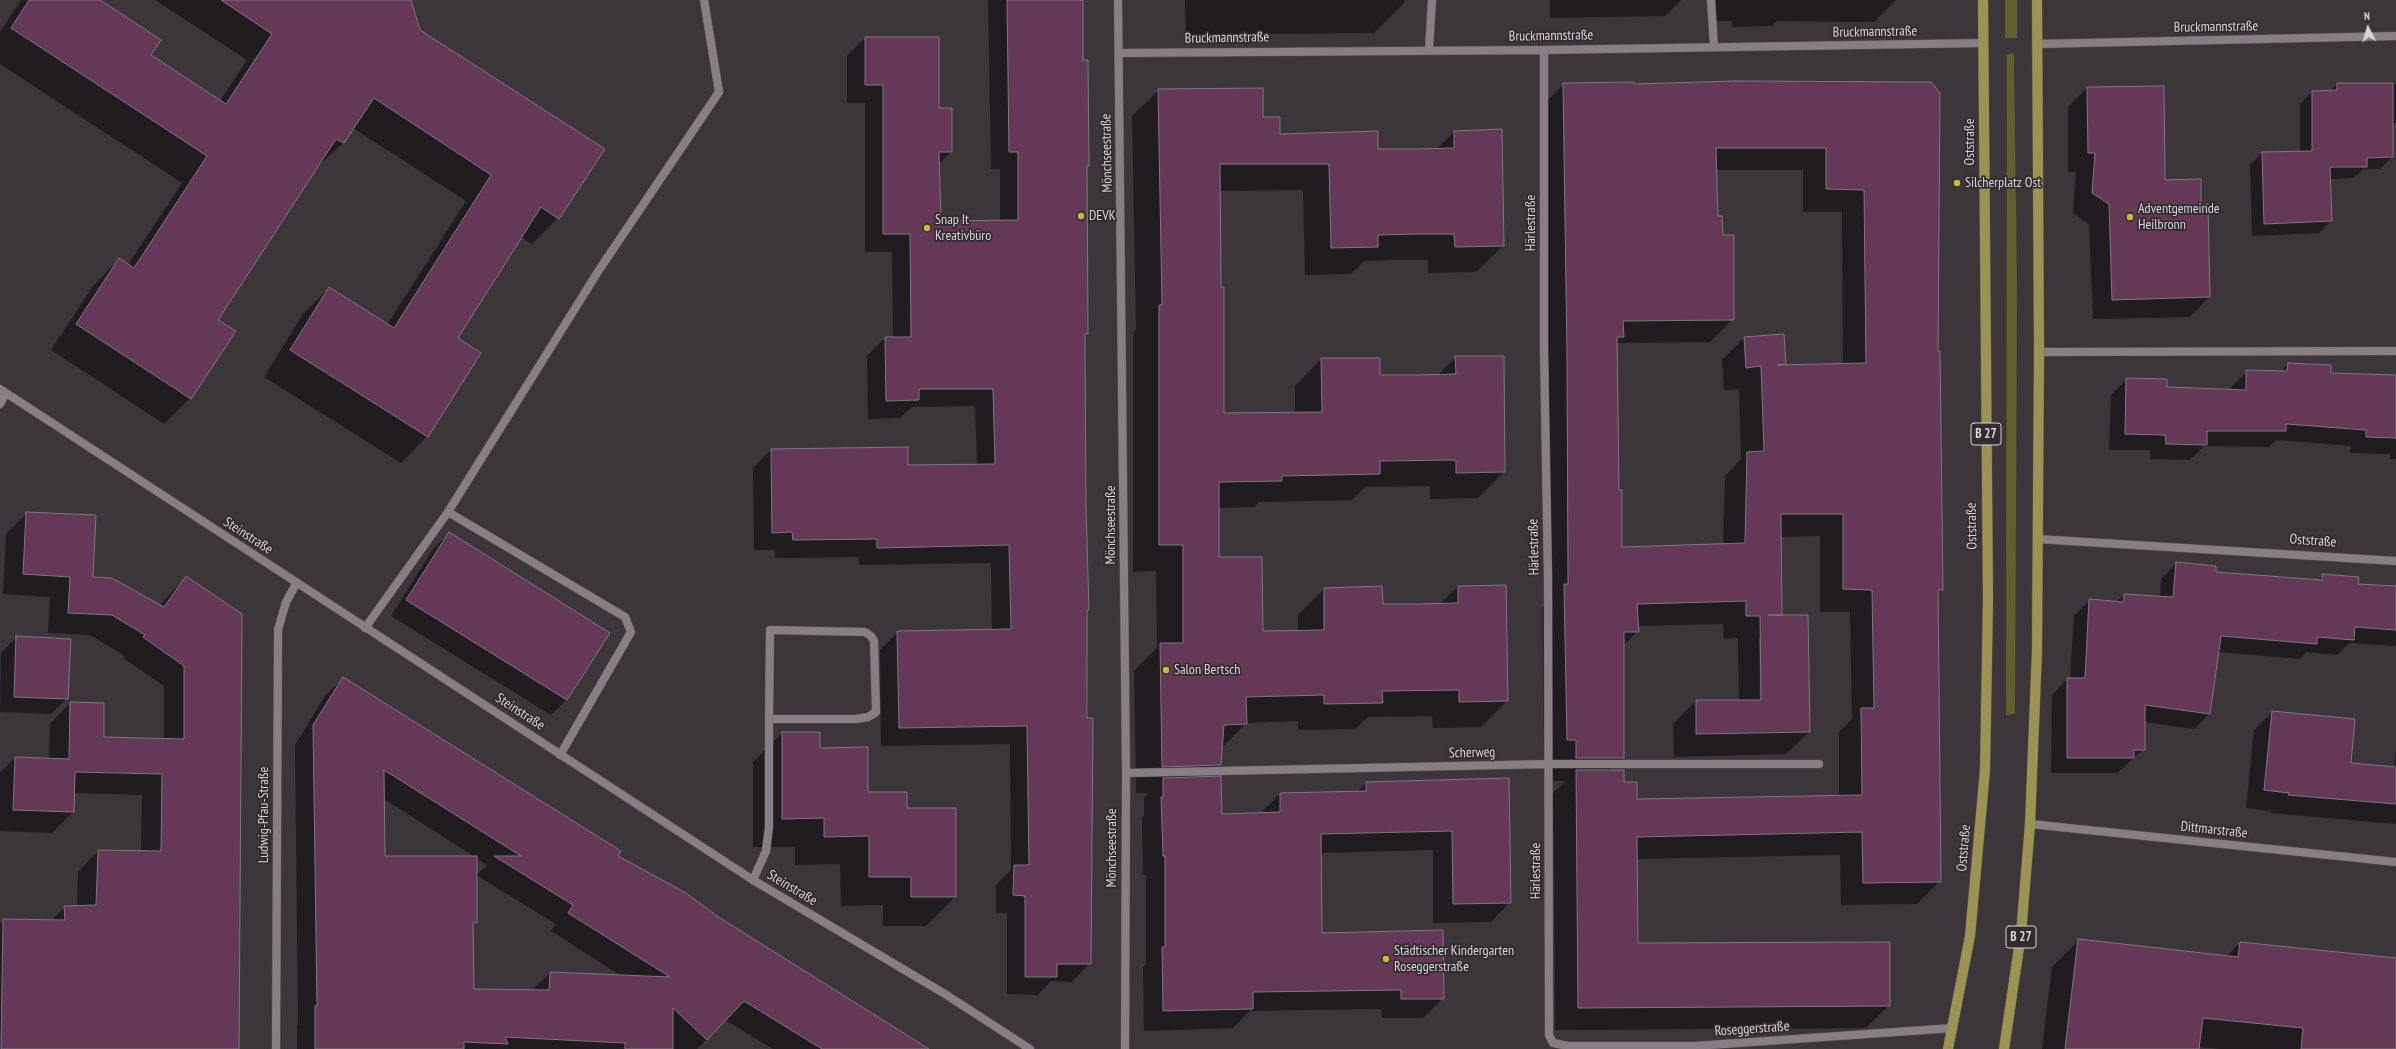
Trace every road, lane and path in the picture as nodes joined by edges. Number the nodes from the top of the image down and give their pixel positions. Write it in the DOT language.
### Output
graph roads {
  1 [pos="704,0"];
  2 [pos="1118,0"];
  3 [pos="1432,0"];
  4 [pos="1712,0"];
  5 [pos="1983,0"];
  6 [pos="2037,0"];
  7 [pos="2396,36"];
  8 [pos="1984,43"];
  9 [pos="2037,44"];
  10 [pos="1714,47"];
  11 [pos="1429,50"];
  12 [pos="1544,50"];
  13 [pos="1119,53"];
  14 [pos="2396,351"];
  15 [pos="2040,352"];
  16 [pos="3,391"];
  17 [pos="0,404"];
  18 [pos="448,512"];
  19 [pos="2037,539"];
  20 [pos="2396,561"];
  21 [pos="296,584"];
  22 [pos="365,628"];
  23 [pos="770,719"];
  24 [pos="560,755"];
  25 [pos="1549,764"];
  26 [pos="1819,764"];
  27 [pos="1126,773"];
  28 [pos="2030,824"];
  29 [pos="2396,862"];
  30 [pos="753,880"];
  31 [pos="1953,1028"];
  32 [pos="1553,1043"];
  33 [pos="276,1049"];
  34 [pos="1030,1049"];
  35 [pos="1125,1049"];
  36 [pos="1948,1049"];
  37 [pos="2004,1049"];
  1 -- 18 [label="street"];
  2 -- 13 [label="street, Mönchseestraße"];
  3 -- 11 [label="street"];
  4 -- 10 [label="street"];
  5 -- 8 [label="main road, Oststraße / B 27"];
  6 -- 9 [label="main road, B 27"];
  7 -- 9 [label="street, Bruckmannstraße"];
  8 -- 10 [label="street, Bruckmannstraße"];
  8 -- 31 [label="main road, Oststraße / B 27"];
  9 -- 15 [label="main road, B 27"];
  10 -- 12 [label="street, Bruckmannstraße"];
  11 -- 12 [label="street, Bruckmannstraße"];
  11 -- 13 [label="street, Bruckmannstraße"];
  12 -- 25 [label="street, Härlestraße"];
  13 -- 27 [label="street, Mönchseestraße"];
  14 -- 15 [label="street"];
  15 -- 19 [label="main road, B 27"];
  16 -- 17 [label="street"];
  16 -- 21 [label="street, Steinstraße"];
  18 -- 22 [label="street"];
  18 -- 24 [label="street"];
  19 -- 20 [label="street, Oststraße"];
  19 -- 28 [label="main road, B 27"];
  21 -- 22 [label="street, Steinstraße"];
  21 -- 33 [label="street, Ludwig-Pfau-Straße"];
  22 -- 24 [label="street, Steinstraße"];
  23 -- 23 [label="street"];
  23 -- 30 [label="street"];
  24 -- 30 [label="street, Steinstraße"];
  25 -- 26 [label="street, Scherweg"];
  25 -- 27 [label="street, Scherweg"];
  25 -- 32 [label="street, Härlestraße"];
  27 -- 35 [label="street, Mönchseestraße"];
  28 -- 29 [label="street, Dittmarstraße"];
  28 -- 37 [label="main road, B 27"];
  30 -- 34 [label="street, Steinstraße"];
  31 -- 32 [label="street, Roseggerstraße"];
  31 -- 36 [label="main road, Oststraße / B 27"];
}
